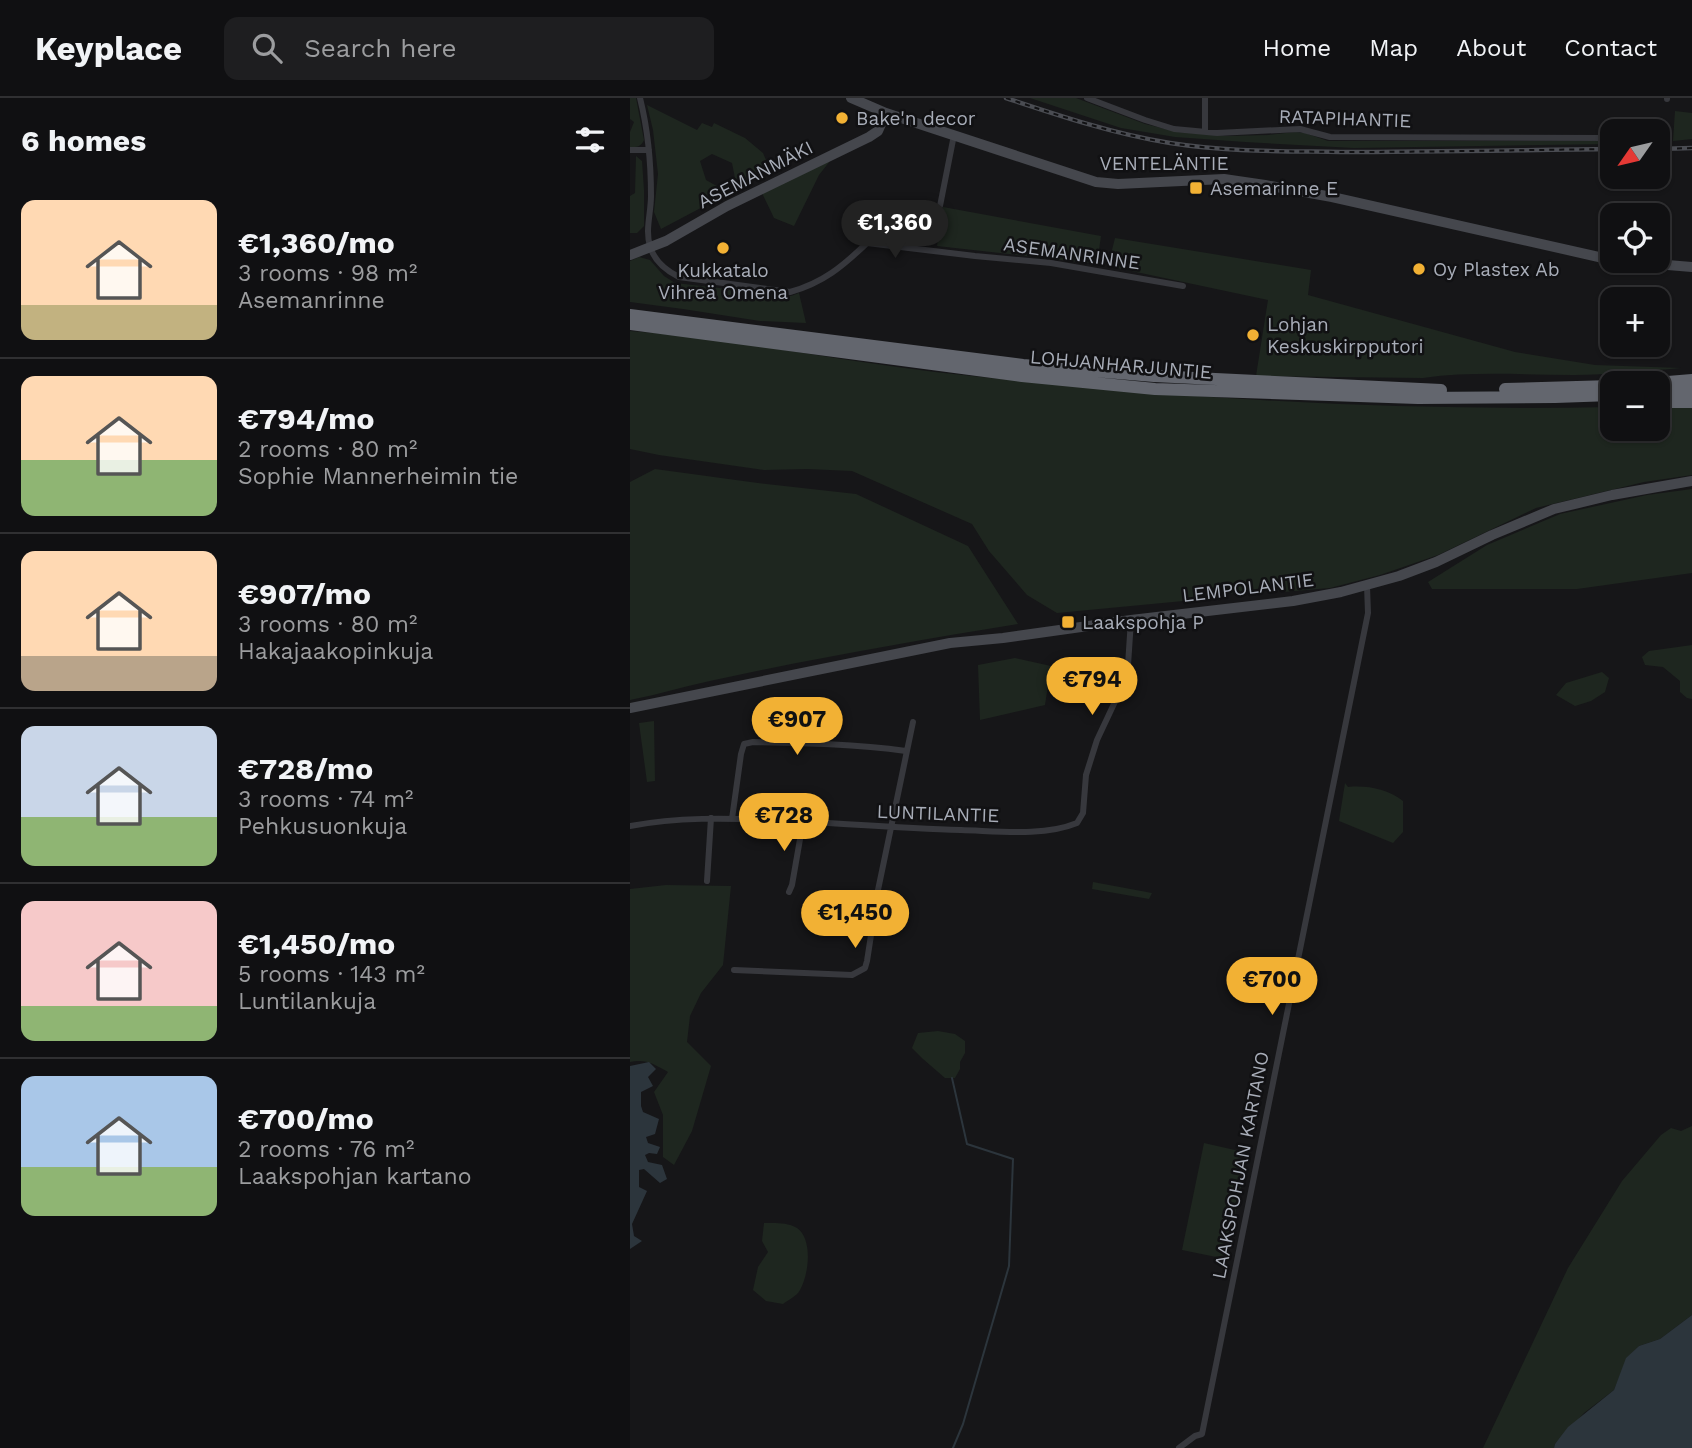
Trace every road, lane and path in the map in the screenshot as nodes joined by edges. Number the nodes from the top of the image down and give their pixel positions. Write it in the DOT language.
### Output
graph roads {
  1 [pos="640,98"];
  2 [pos="851,98"];
  3 [pos="1087,98"];
  4 [pos="1205,98"];
  5 [pos="886,113"];
  6 [pos="1205,132"];
  7 [pos="954,135"];
  8 [pos="1600,138"];
  9 [pos="630,150"];
  10 [pos="649,150"];
  11 [pos="940,206"];
  12 [pos="650,248"];
  13 [pos="630,255"];
  14 [pos="1600,257"];
  15 [pos="1670,265"];
  16 [pos="1692,267"];
  17 [pos="1183,286"];
  18 [pos="630,315"];
  19 [pos="630,324"];
  20 [pos="1692,380"];
  21 [pos="1670,382"];
  22 [pos="1600,386"];
  23 [pos="1692,390"];
  24 [pos="1670,392"];
  25 [pos="1600,395"];
  26 [pos="1555,397"];
  27 [pos="1600,402"];
  28 [pos="1670,402"];
  29 [pos="1692,402"];
  30 [pos="1692,481"];
  31 [pos="1367,586"];
  32 [pos="1131,620"];
  33 [pos="630,708"];
  34 [pos="913,722"];
  35 [pos="906,751"];
  36 [pos="711,818"];
  37 [pos="732,818"];
  38 [pos="803,822"];
  39 [pos="630,826"];
  40 [pos="891,828"];
  41 [pos="707,881"];
  42 [pos="789,892"];
  43 [pos="734,970"];
  44 [pos="1179,1448"];
  1 -- 10 [label="street"];
  2 -- 5 [label="street, VENTELÄNTIE"];
  3 -- 6 [label="street, RATAPIHANTIE"];
  4 -- 6 [label="street"];
  5 -- 7 [label="street, VENTELÄNTIE"];
  5 -- 12 [label="street, ASEMANMÄKI"];
  6 -- 8 [label="street, RATAPIHANTIE"];
  7 -- 11 [label="street"];
  7 -- 14 [label="street, VENTELÄNTIE"];
  9 -- 10 [label="street"];
  10 -- 12 [label="street"];
  12 -- 13 [label="street, ASEMANMÄKI"];
  12 -- 17 [label="street, ASEMANRINNE"];
  15 -- 16 [label="street"];
  18 -- 22 [label="highway, LOHJANHARJUNTIE"];
  19 -- 26 [label="highway, LOHJANHARJUNTIE"];
  20 -- 21 [label="highway"];
  23 -- 24 [label="highway"];
  25 -- 26 [label="highway, LOHJANHARJUNTIE"];
  26 -- 27 [label="highway"];
  28 -- 29 [label="highway"];
  30 -- 31 [label="street, LEMPOLANTIE"];
  31 -- 32 [label="street, LEMPOLANTIE"];
  31 -- 44 [label="street, LAAKSPOHJAN KARTANO"];
  32 -- 33 [label="street, LEMPOLANTIE"];
  32 -- 40 [label="street, LUNTILANTIE"];
  34 -- 35 [label="street"];
  35 -- 37 [label="street"];
  35 -- 40 [label="street"];
  36 -- 37 [label="street, LUNTILANTIE"];
  36 -- 39 [label="street, LUNTILANTIE"];
  36 -- 41 [label="street"];
  37 -- 38 [label="street, LUNTILANTIE"];
  38 -- 40 [label="street, LUNTILANTIE"];
  38 -- 42 [label="street"];
  40 -- 43 [label="street"];
}
